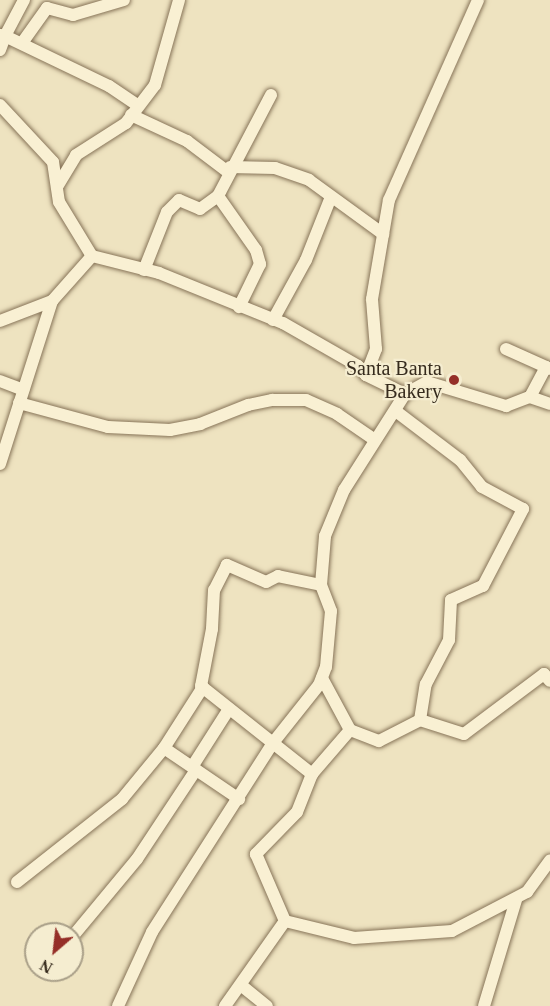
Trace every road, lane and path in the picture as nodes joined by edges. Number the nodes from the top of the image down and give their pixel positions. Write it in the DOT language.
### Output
graph roads {
  1 [pos="24,0"];
  2 [pos="124,0"];
  3 [pos="179,0"];
  4 [pos="478,0"];
  5 [pos="2,35"];
  6 [pos="21,43"];
  7 [pos="0,50"];
  8 [pos="271,95"];
  9 [pos="0,105"];
  10 [pos="134,110"];
  11 [pos="229,170"];
  12 [pos="57,187"];
  13 [pos="218,196"];
  14 [pos="331,196"];
  15 [pos="383,234"];
  16 [pos="92,256"];
  17 [pos="144,270"];
  18 [pos="52,301"];
  19 [pos="239,307"];
  20 [pos="273,320"];
  21 [pos="0,321"];
  22 [pos="506,349"];
  23 [pos="548,368"];
  24 [pos="366,375"];
  25 [pos="0,381"];
  26 [pos="23,390"];
  27 [pos="405,394"];
  28 [pos="530,397"];
  29 [pos="19,403"];
  30 [pos="550,404"];
  31 [pos="397,411"];
  32 [pos="375,440"];
  33 [pos="0,464"];
  34 [pos="321,585"];
  35 [pos="548,675"];
  36 [pos="322,678"];
  37 [pos="203,687"];
  38 [pos="229,709"];
  39 [pos="420,720"];
  40 [pos="350,730"];
  41 [pos="272,744"];
  42 [pos="164,748"];
  43 [pos="194,768"];
  44 [pos="312,774"];
  45 [pos="239,799"];
  46 [pos="550,860"];
  47 [pos="17,882"];
  48 [pos="516,900"];
  49 [pos="285,921"];
  50 [pos="84,923"];
  51 [pos="242,986"];
  52 [pos="118,1006"];
  53 [pos="225,1006"];
  54 [pos="267,1006"];
  55 [pos="484,1006"];
  1 -- 5 [label="street"];
  2 -- 6 [label="street"];
  3 -- 10 [label="street"];
  4 -- 15 [label="street"];
  5 -- 6 [label="street"];
  5 -- 7 [label="street"];
  6 -- 10 [label="street"];
  8 -- 11 [label="street"];
  9 -- 12 [label="street"];
  10 -- 11 [label="street"];
  10 -- 12 [label="street"];
  11 -- 13 [label="street"];
  11 -- 14 [label="street"];
  12 -- 16 [label="street"];
  13 -- 17 [label="street"];
  13 -- 19 [label="street"];
  14 -- 15 [label="street"];
  14 -- 20 [label="street"];
  15 -- 24 [label="street"];
  16 -- 17 [label="street"];
  16 -- 18 [label="street"];
  17 -- 19 [label="street"];
  18 -- 21 [label="street"];
  18 -- 26 [label="street"];
  19 -- 20 [label="street"];
  20 -- 24 [label="street"];
  22 -- 23 [label="street"];
  23 -- 28 [label="street"];
  24 -- 27 [label="street"];
  25 -- 26 [label="street"];
  26 -- 29 [label="street"];
  27 -- 28 [label="street"];
  27 -- 31 [label="street"];
  28 -- 30 [label="street"];
  29 -- 32 [label="street"];
  29 -- 33 [label="street"];
  31 -- 32 [label="street"];
  31 -- 39 [label="street"];
  32 -- 34 [label="street"];
  34 -- 36 [label="street"];
  34 -- 37 [label="street"];
  35 -- 39 [label="street"];
  36 -- 40 [label="street"];
  36 -- 41 [label="street"];
  37 -- 38 [label="street"];
  37 -- 42 [label="street"];
  38 -- 41 [label="street"];
  38 -- 43 [label="street"];
  39 -- 40 [label="street"];
  40 -- 44 [label="street"];
  41 -- 44 [label="street"];
  41 -- 45 [label="street"];
  42 -- 43 [label="street"];
  42 -- 47 [label="street"];
  43 -- 45 [label="street"];
  43 -- 50 [label="street"];
  44 -- 49 [label="street"];
  45 -- 52 [label="street"];
  46 -- 48 [label="street"];
  48 -- 49 [label="street"];
  48 -- 55 [label="street"];
  49 -- 51 [label="street"];
  51 -- 53 [label="street"];
  51 -- 54 [label="street"];
}
